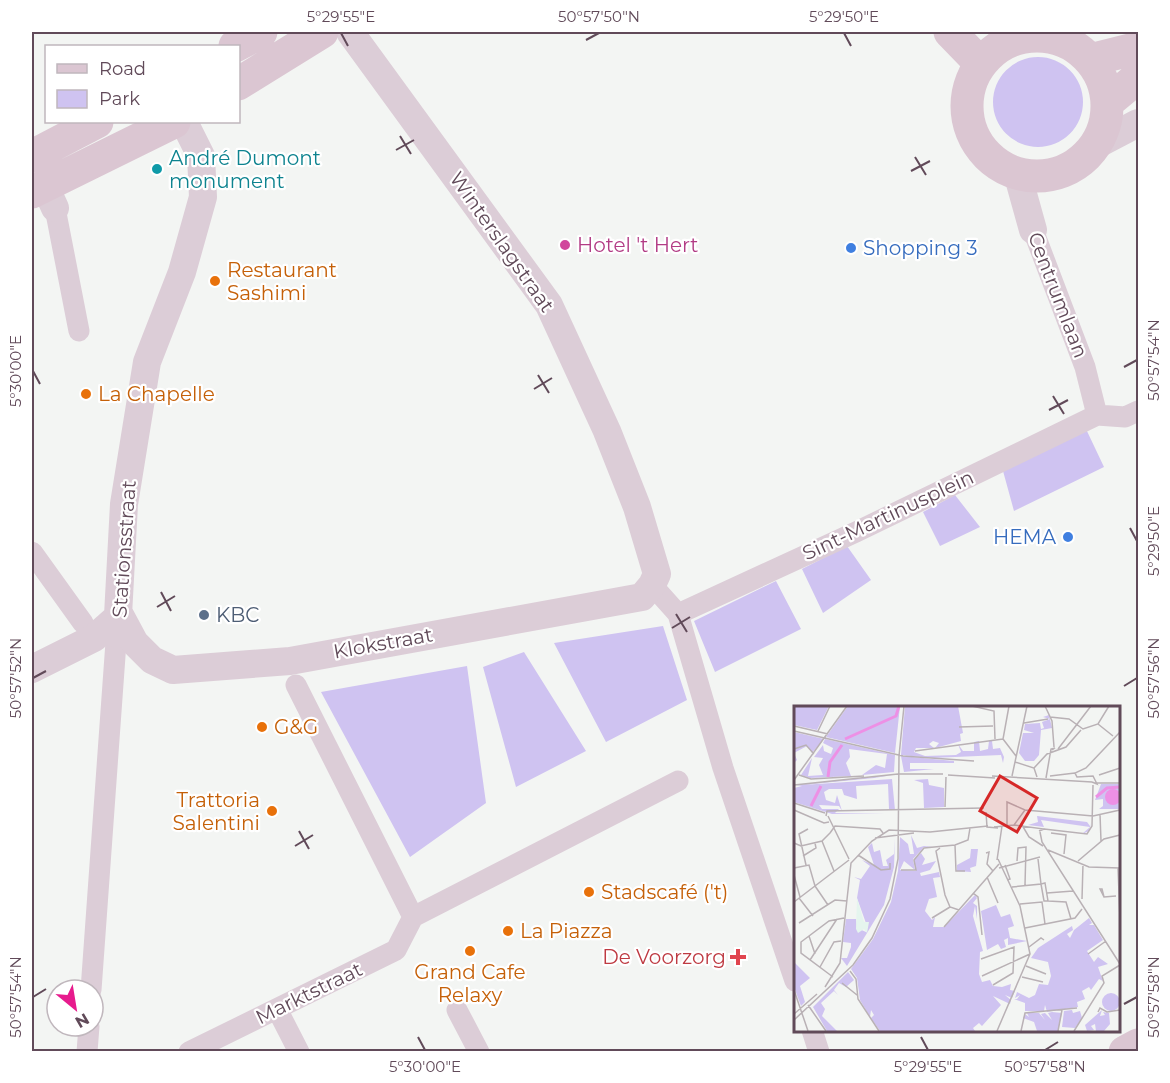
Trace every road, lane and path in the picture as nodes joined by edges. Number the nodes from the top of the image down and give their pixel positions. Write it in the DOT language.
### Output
graph roads {
  1 [pos="261,32"];
  2 [pos="322,32"];
  3 [pos="350,32"];
  4 [pos="950,32"];
  5 [pos="1007,36"];
  6 [pos="236,45"];
  7 [pos="1138,48"];
  8 [pos="1090,60"];
  9 [pos="981,64"];
  10 [pos="1138,77"];
  11 [pos="240,83"];
  12 [pos="1108,102"];
  13 [pos="95,123"];
  14 [pos="172,123"];
  15 [pos="184,123"];
  16 [pos="1138,123"];
  17 [pos="1096,145"];
  18 [pos="32,156"];
  19 [pos="1018,176"];
  20 [pos="44,196"];
  21 [pos="1033,230"];
  22 [pos="79,331"];
  23 [pos="1138,411"];
  24 [pos="1097,415"];
  25 [pos="32,552"];
  26 [pos="655,580"];
  27 [pos="678,614"];
  28 [pos="83,623"];
  29 [pos="118,629"];
  30 [pos="32,669"];
  31 [pos="296,685"];
  32 [pos="678,781"];
  33 [pos="413,917"];
  34 [pos="92,978"];
  35 [pos="794,978"];
  36 [pos="277,1009"];
  37 [pos="457,1010"];
  38 [pos="813,1032"];
  39 [pos="1138,1045"];
  40 [pos="189,1052"];
  41 [pos="299,1052"];
  42 [pos="479,1052"];
  43 [pos="819,1052"];
  44 [pos="1125,1052"];
  1 -- 6 [label="main road"];
  2 -- 11 [label="main road"];
  3 -- 26 [label="street, Winterslagstraat"];
  4 -- 9 [label="main road"];
  5 -- 8 [label="main road"];
  5 -- 9 [label="main road"];
  7 -- 8 [label="main road"];
  8 -- 12 [label="main road"];
  9 -- 19 [label="main road"];
  10 -- 12 [label="main road"];
  12 -- 17 [label="main road"];
  13 -- 18 [label="main road"];
  14 -- 20 [label="main road"];
  15 -- 29 [label="street, Stationsstraat"];
  16 -- 17 [label="street"];
  17 -- 19 [label="main road"];
  19 -- 21 [label="street, Centrumlaan"];
  20 -- 22 [label="street"];
  21 -- 24 [label="street, Centrumlaan"];
  23 -- 24 [label="street"];
  24 -- 27 [label="street, Sint-Martinusplein"];
  25 -- 28 [label="street"];
  26 -- 27 [label="street"];
  26 -- 29 [label="street, Klokstraat"];
  27 -- 35 [label="street"];
  29 -- 30 [label="street"];
  29 -- 34 [label="street, Stationsstraat"];
  31 -- 33 [label="street"];
  32 -- 33 [label="street"];
  33 -- 36 [label="street, Marktstraat"];
  36 -- 40 [label="street, Marktstraat"];
  36 -- 41 [label="street"];
  37 -- 42 [label="street"];
  38 -- 43 [label="street"];
  39 -- 44 [label="main road"];
}
